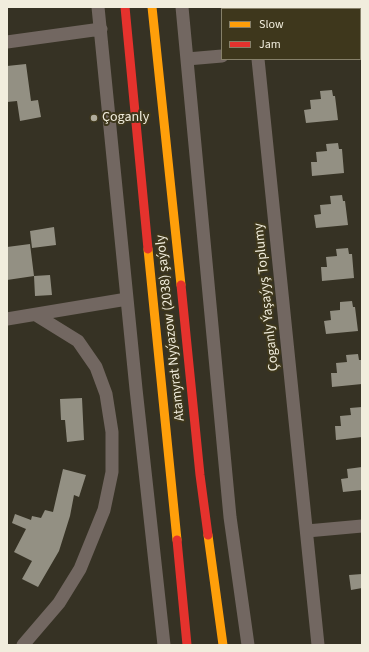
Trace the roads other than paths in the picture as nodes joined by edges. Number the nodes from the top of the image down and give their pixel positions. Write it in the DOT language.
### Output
graph roads {
  1 [pos="98,7"];
  2 [pos="125,7"];
  3 [pos="152,7"];
  4 [pos="182,7"];
  5 [pos="101,29"];
  6 [pos="7,42"];
  7 [pos="221,56"];
  8 [pos="187,59"];
  9 [pos="258,60"];
  10 [pos="127,299"];
  11 [pos="36,315"];
  12 [pos="7,319"];
  13 [pos="362,526"];
  14 [pos="307,532"];
  15 [pos="23,645"];
  16 [pos="164,645"];
  17 [pos="187,645"];
  18 [pos="223,645"];
  19 [pos="248,645"];
  20 [pos="318,645"];
  1 -- 5 [label="street"];
  2 -- 17 [label="main road, Atamyrat Nyýazow (2038) şaýoly"];
  3 -- 18 [label="main road, Atamyrat Nyýazow (2038) şaýoly"];
  4 -- 8 [label="street"];
  5 -- 6 [label="street"];
  5 -- 10 [label="street"];
  7 -- 8 [label="street"];
  8 -- 19 [label="street"];
  9 -- 14 [label="street, Çoganly Ýaşaýyş Toplumy"];
  10 -- 11 [label="street"];
  10 -- 16 [label="street"];
  11 -- 12 [label="street"];
  11 -- 15 [label="street"];
  13 -- 14 [label="street"];
  14 -- 20 [label="street, Çoganly Ýaşaýyş Toplumy"];
}
